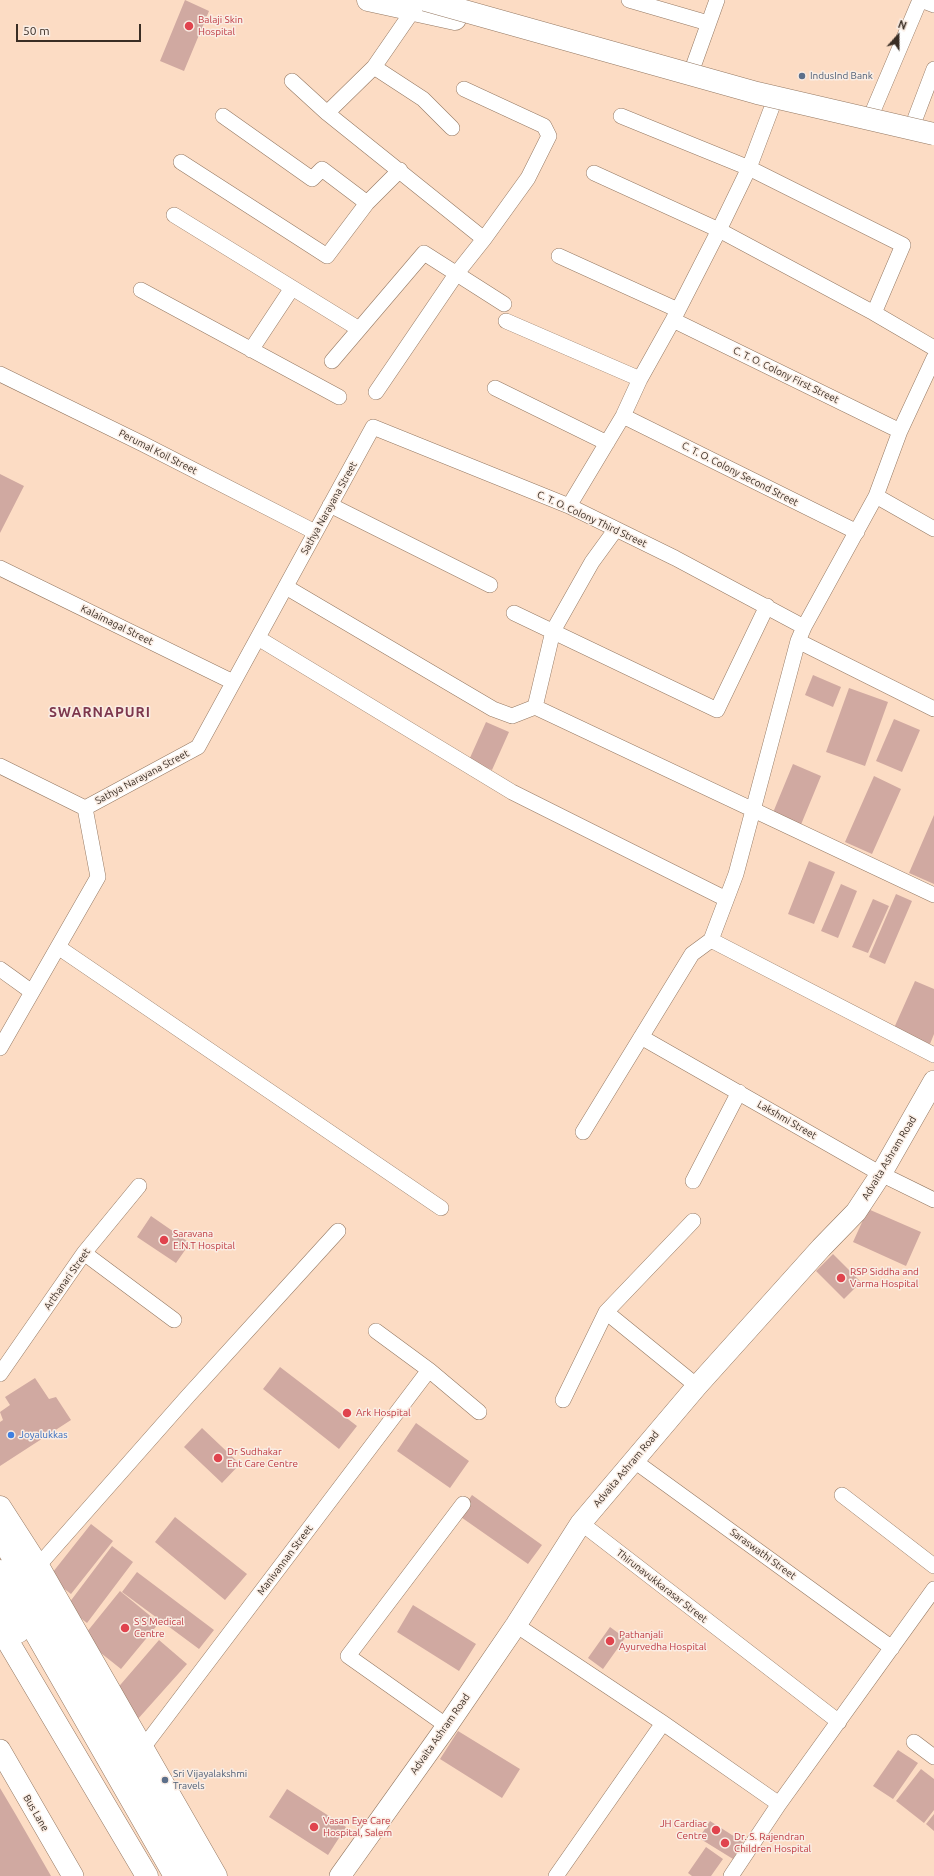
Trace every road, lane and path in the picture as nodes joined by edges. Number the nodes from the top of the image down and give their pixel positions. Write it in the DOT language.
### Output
graph roads {
  1 [pos="368,0"];
  2 [pos="466,0"];
  3 [pos="629,0"];
  4 [pos="717,0"];
  5 [pos="920,0"];
  6 [pos="424,5"];
  7 [pos="934,5"];
  8 [pos="708,23"];
  9 [pos="374,67"];
  10 [pos="693,67"];
  11 [pos="934,69"];
  12 [pos="292,81"];
  13 [pos="464,89"];
  14 [pos="772,107"];
  15 [pos="873,111"];
  16 [pos="327,113"];
  17 [pos="222,116"];
  18 [pos="621,116"];
  19 [pos="924,121"];
  20 [pos="452,128"];
  21 [pos="934,134"];
  22 [pos="934,143"];
  23 [pos="181,162"];
  24 [pos="749,168"];
  25 [pos="400,170"];
  26 [pos="594,174"];
  27 [pos="367,203"];
  28 [pos="174,215"];
  29 [pos="719,230"];
  30 [pos="484,239"];
  31 [pos="559,256"];
  32 [pos="457,273"];
  33 [pos="292,288"];
  34 [pos="141,290"];
  35 [pos="504,304"];
  36 [pos="874,313"];
  37 [pos="676,315"];
  38 [pos="506,321"];
  39 [pos="359,329"];
  40 [pos="934,348"];
  41 [pos="251,350"];
  42 [pos="934,358"];
  43 [pos="332,361"];
  44 [pos="0,374"];
  45 [pos="640,379"];
  46 [pos="495,388"];
  47 [pos="376,392"];
  48 [pos="339,397"];
  49 [pos="623,416"];
  50 [pos="373,427"];
  51 [pos="900,431"];
  52 [pos="607,443"];
  53 [pos="876,496"];
  54 [pos="330,506"];
  55 [pos="569,506"];
  56 [pos="934,529"];
  57 [pos="616,530"];
  58 [pos="315,532"];
  59 [pos="856,532"];
  60 [pos="0,568"];
  61 [pos="490,585"];
  62 [pos="286,587"];
  63 [pos="767,606"];
  64 [pos="514,613"];
  65 [pos="553,631"];
  66 [pos="801,634"];
  67 [pos="258,638"];
  68 [pos="233,682"];
  69 [pos="535,708"];
  70 [pos="934,709"];
  71 [pos="0,766"];
  72 [pos="85,808"];
  73 [pos="753,809"];
  74 [pos="934,895"];
  75 [pos="726,899"];
  76 [pos="711,940"];
  77 [pos="58,947"];
  78 [pos="0,969"];
  79 [pos="32,992"];
  80 [pos="641,1037"];
  81 [pos="0,1048"];
  82 [pos="934,1055"];
  83 [pos="934,1081"];
  84 [pos="738,1092"];
  85 [pos="583,1132"];
  86 [pos="881,1174"];
  87 [pos="693,1181"];
  88 [pos="139,1186"];
  89 [pos="934,1200"];
  90 [pos="441,1208"];
  91 [pos="693,1221"];
  92 [pos="338,1231"];
  93 [pos="84,1253"];
  94 [pos="606,1312"];
  95 [pos="174,1320"];
  96 [pos="376,1331"];
  97 [pos="429,1370"];
  98 [pos="0,1374"];
  99 [pos="697,1386"];
  100 [pos="563,1400"];
  101 [pos="479,1412"];
  102 [pos="633,1460"];
  103 [pos="842,1495"];
  104 [pos="463,1504"];
  105 [pos="0,1507"];
  106 [pos="581,1523"];
  107 [pos="0,1535"];
  108 [pos="38,1566"];
  109 [pos="934,1566"];
  110 [pos="0,1571"];
  111 [pos="934,1589"];
  112 [pos="0,1602"];
  113 [pos="516,1625"];
  114 [pos="0,1628"];
  115 [pos="892,1648"];
  116 [pos="839,1722"];
  117 [pos="663,1723"];
  118 [pos="446,1726"];
  119 [pos="914,1742"];
  120 [pos="142,1749"];
  121 [pos="0,1750"];
  122 [pos="934,1758"];
  123 [pos="779,1804"];
  124 [pos="72,1876"];
  125 [pos="147,1876"];
  126 [pos="163,1876"];
  127 [pos="175,1876"];
  128 [pos="194,1876"];
  129 [pos="216,1876"];
  130 [pos="340,1876"];
  131 [pos="557,1876"];
  132 [pos="731,1876"];
  1 -- 6 [label="main road"];
  2 -- 10 [label="main road"];
  3 -- 8 [label="street"];
  4 -- 8 [label="street"];
  5 -- 7 [label="street"];
  5 -- 15 [label="street"];
  6 -- 9 [label="street"];
  6 -- 14 [label="main road"];
  6 -- 21 [label="main road, bridge"];
  8 -- 10 [label="street"];
  9 -- 16 [label="street"];
  9 -- 20 [label="street"];
  10 -- 15 [label="main road"];
  11 -- 19 [label="street"];
  12 -- 16 [label="street"];
  13 -- 30 [label="street"];
  14 -- 22 [label="main road"];
  14 -- 24 [label="street"];
  15 -- 19 [label="main road"];
  16 -- 25 [label="street"];
  17 -- 27 [label="street"];
  18 -- 24 [label="street"];
  23 -- 27 [label="street"];
  24 -- 29 [label="street"];
  24 -- 36 [label="street"];
  25 -- 27 [label="street"];
  25 -- 30 [label="street"];
  26 -- 29 [label="street"];
  28 -- 33 [label="street"];
  29 -- 36 [label="street"];
  29 -- 37 [label="street"];
  30 -- 32 [label="street"];
  31 -- 37 [label="street, C. T. O. Colony First Street"];
  32 -- 35 [label="street"];
  32 -- 39 [label="street"];
  32 -- 47 [label="street"];
  33 -- 39 [label="street"];
  33 -- 41 [label="street"];
  34 -- 41 [label="street"];
  36 -- 40 [label="street"];
  37 -- 45 [label="street"];
  37 -- 51 [label="street, C. T. O. Colony First Street"];
  38 -- 45 [label="street"];
  39 -- 43 [label="street"];
  41 -- 48 [label="street"];
  42 -- 51 [label="street"];
  44 -- 58 [label="street, Perumal Koil Street"];
  45 -- 49 [label="street"];
  46 -- 52 [label="street"];
  49 -- 52 [label="street"];
  49 -- 59 [label="street, C. T. O. Colony Second Street"];
  50 -- 54 [label="street, Sathya Narayana Street"];
  50 -- 55 [label="street, C. T. O. Colony Third Street"];
  51 -- 53 [label="street"];
  52 -- 55 [label="street"];
  53 -- 56 [label="street"];
  53 -- 59 [label="street"];
  54 -- 58 [label="street, Sathya Narayana Street"];
  54 -- 61 [label="street"];
  55 -- 57 [label="street, C. T. O. Colony Third Street"];
  57 -- 63 [label="street, C. T. O. Colony Third Street"];
  57 -- 65 [label="street"];
  58 -- 62 [label="street, Sathya Narayana Street"];
  59 -- 66 [label="street"];
  60 -- 68 [label="street, Kalaimagal Street"];
  62 -- 67 [label="street, Sathya Narayana Street"];
  62 -- 69 [label="street"];
  63 -- 65 [label="street"];
  63 -- 66 [label="street, C. T. O. Colony Third Street"];
  64 -- 65 [label="street"];
  65 -- 69 [label="street"];
  66 -- 70 [label="street, C. T. O. Colony Third Street"];
  66 -- 73 [label="street"];
  67 -- 68 [label="street, Sathya Narayana Street"];
  67 -- 75 [label="street"];
  68 -- 72 [label="street, Sathya Narayana Street"];
  69 -- 73 [label="street"];
  71 -- 72 [label="street"];
  72 -- 77 [label="street, Sathya Narayana Street"];
  73 -- 74 [label="street"];
  73 -- 75 [label="street"];
  75 -- 76 [label="street"];
  76 -- 80 [label="street"];
  76 -- 82 [label="street"];
  77 -- 79 [label="street, Sathya Narayana Street"];
  77 -- 90 [label="street"];
  78 -- 79 [label="street"];
  79 -- 81 [label="street, Sathya Narayana Street"];
  80 -- 84 [label="street, Lakshmi Street"];
  80 -- 85 [label="street"];
  83 -- 86 [label="street, Advaita Ashram Road"];
  84 -- 86 [label="street, Lakshmi Street"];
  84 -- 87 [label="street"];
  86 -- 89 [label="street, Lakshmi Street"];
  86 -- 99 [label="street, Advaita Ashram Road"];
  88 -- 93 [label="street, Arthanari Street"];
  91 -- 94 [label="street"];
  92 -- 108 [label="street"];
  93 -- 95 [label="street"];
  93 -- 98 [label="street, Arthanari Street"];
  94 -- 99 [label="street"];
  94 -- 100 [label="street"];
  96 -- 97 [label="street"];
  97 -- 101 [label="street"];
  97 -- 120 [label="street, Manivannan Street"];
  99 -- 102 [label="street, Advaita Ashram Road"];
  102 -- 106 [label="street, Advaita Ashram Road"];
  102 -- 115 [label="street, Saraswathi Street"];
  103 -- 109 [label="street"];
  104 -- 118 [label="street"];
  105 -- 108 [label="main road"];
  106 -- 113 [label="street, Advaita Ashram Road"];
  106 -- 116 [label="street, Thirunavukkarasar Street"];
  107 -- 128 [label="main road"];
  108 -- 120 [label="main road"];
  110 -- 127 [label="main road"];
  111 -- 115 [label="street"];
  112 -- 126 [label="main road"];
  113 -- 117 [label="street"];
  113 -- 118 [label="street, Advaita Ashram Road"];
  114 -- 125 [label="main road"];
  115 -- 116 [label="street"];
  116 -- 123 [label="street"];
  117 -- 123 [label="street"];
  117 -- 131 [label="street"];
  118 -- 130 [label="street, Advaita Ashram Road"];
  119 -- 122 [label="street"];
  120 -- 129 [label="main road"];
  121 -- 124 [label="street, Bus Lane"];
  123 -- 132 [label="street"];
}
